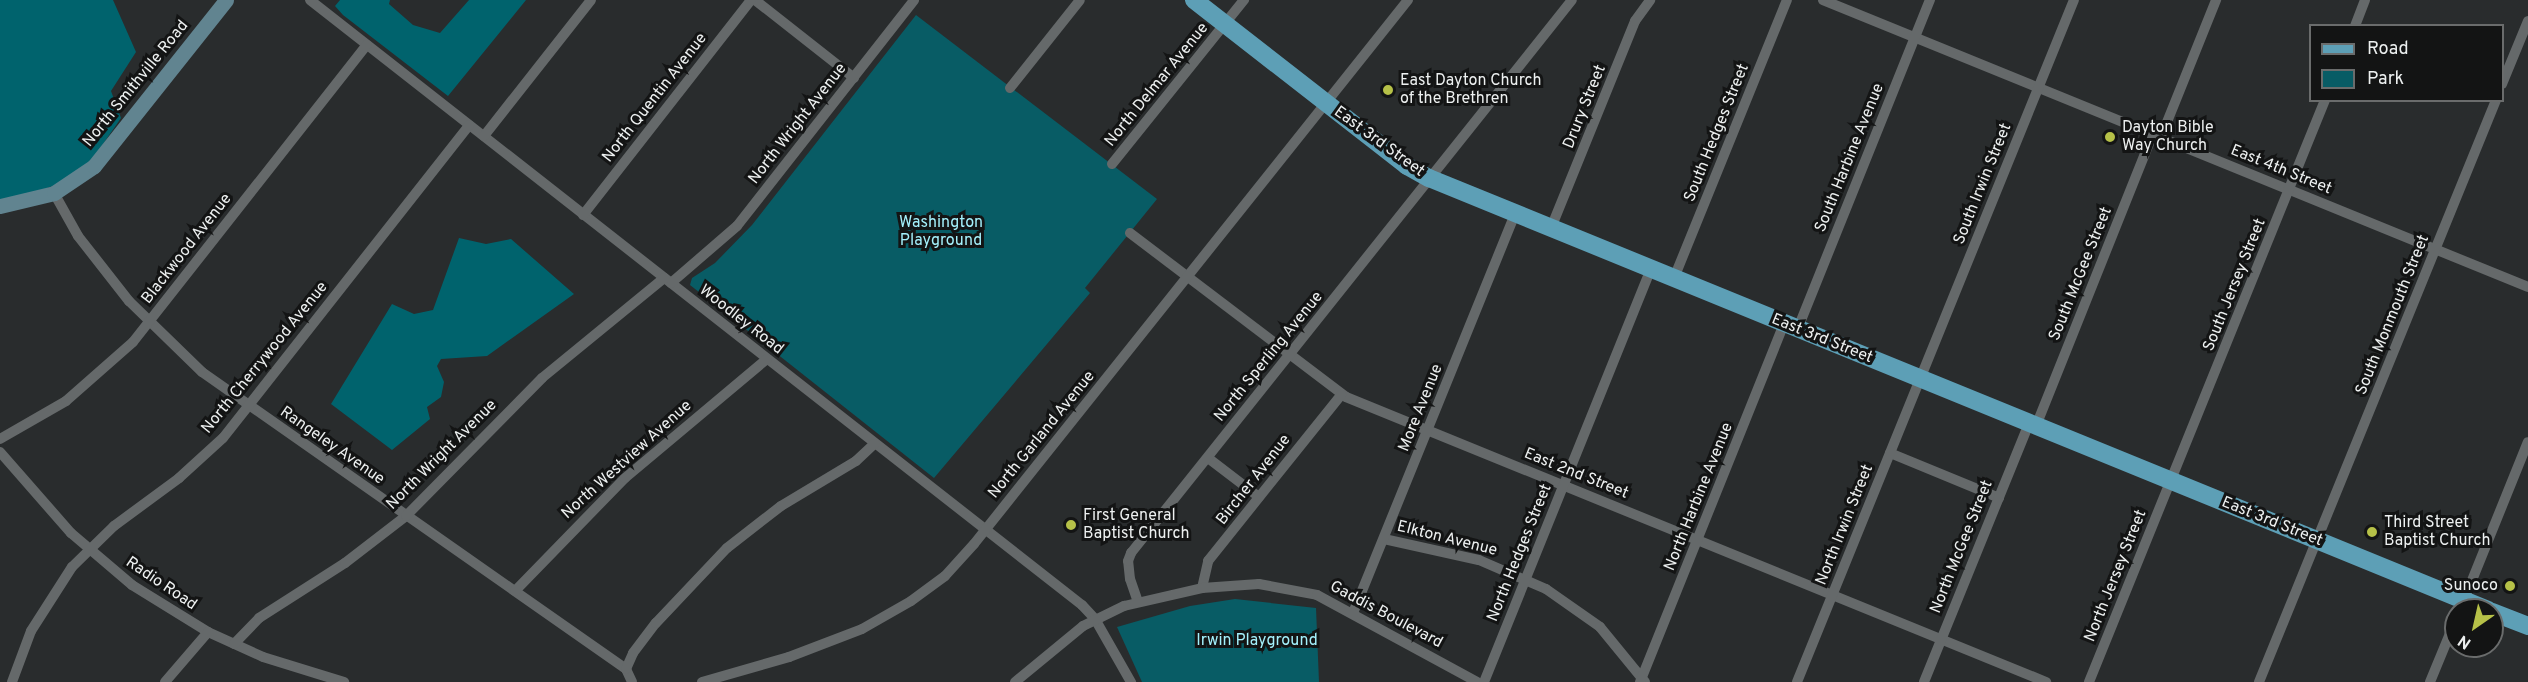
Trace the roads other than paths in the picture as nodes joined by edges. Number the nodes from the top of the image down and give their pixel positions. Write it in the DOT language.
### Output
graph roads {
  1 [pos="226,0"];
  2 [pos="310,0"];
  3 [pos="591,0"];
  4 [pos="753,0"];
  5 [pos="914,0"];
  6 [pos="1080,0"];
  7 [pos="1194,0"];
  8 [pos="1244,0"];
  9 [pos="1408,0"];
  10 [pos="1572,0"];
  11 [pos="1650,0"];
  12 [pos="1787,0"];
  13 [pos="1823,0"];
  14 [pos="1930,0"];
  15 [pos="2074,0"];
  16 [pos="2216,0"];
  17 [pos="2365,0"];
  18 [pos="2528,21"];
  19 [pos="1225,24"];
  20 [pos="2356,24"];
  21 [pos="1915,37"];
  22 [pos="367,45"];
  23 [pos="854,78"];
  24 [pos="2504,79"];
  25 [pos="1010,88"];
  26 [pos="2038,88"];
  27 [pos="2324,102"];
  28 [pos="2495,102"];
  29 [pos="1326,103"];
  30 [pos="469,125"];
  31 [pos="484,136"];
  32 [pos="2157,136"];
  33 [pos="1112,164"];
  34 [pos="1429,178"];
  35 [pos="2289,190"];
  36 [pos="54,193"];
  37 [pos="0,206"];
  38 [pos="1515,214"];
  39 [pos="583,215"];
  40 [pos="1551,228"];
  41 [pos="1130,233"];
  42 [pos="2436,250"];
  43 [pos="1651,269"];
  44 [pos="1187,277"];
  45 [pos="1674,278"];
  46 [pos="667,281"];
  47 [pos="2528,287"];
  48 [pos="148,322"];
  49 [pos="1791,326"];
  50 [pos="1289,356"];
  51 [pos="767,359"];
  52 [pos="1920,379"];
  53 [pos="1341,395"];
  54 [pos="249,407"];
  55 [pos="2032,424"];
  56 [pos="1429,430"];
  57 [pos="0,439"];
  58 [pos="2528,442"];
  59 [pos="874,444"];
  60 [pos="0,452"];
  61 [pos="1890,453"];
  62 [pos="1208,458"];
  63 [pos="2170,480"];
  64 [pos="1564,485"];
  65 [pos="1259,497"];
  66 [pos="1999,498"];
  67 [pos="406,516"];
  68 [pos="986,530"];
  69 [pos="1384,539"];
  70 [pos="1697,540"];
  71 [pos="2318,541"];
  72 [pos="89,549"];
  73 [pos="1525,579"];
  74 [pos="1202,588"];
  75 [pos="515,591"];
  76 [pos="1832,595"];
  77 [pos="2446,598"];
  78 [pos="2465,598"];
  79 [pos="1138,602"];
  80 [pos="1353,613"];
  81 [pos="2504,617"];
  82 [pos="1095,619"];
  83 [pos="2528,626"];
  84 [pos="208,632"];
  85 [pos="1941,639"];
  86 [pos="234,644"];
  87 [pos="2444,648"];
  88 [pos="626,669"];
  89 [pos="1642,681"];
  90 [pos="12,682"];
  91 [pos="165,682"];
  92 [pos="344,682"];
  93 [pos="632,682"];
  94 [pos="702,682"];
  95 [pos="1015,682"];
  96 [pos="1131,682"];
  97 [pos="1477,682"];
  98 [pos="1484,682"];
  99 [pos="1797,682"];
  100 [pos="1924,682"];
  101 [pos="2046,682"];
  102 [pos="2089,682"];
  103 [pos="2259,682"];
  104 [pos="2430,682"];
  1 -- 36 [label="main road, North Smithville Road"];
  2 -- 22 [label="street, Woodley Road"];
  3 -- 31 [label="street"];
  4 -- 23 [label="street"];
  4 -- 39 [label="street, North Quentin Avenue"];
  5 -- 23 [label="street, North Wright Avenue"];
  6 -- 25 [label="street"];
  7 -- 19 [label="main road, East 3rd Street"];
  8 -- 19 [label="street, North Delmar Avenue"];
  9 -- 29 [label="street, North Garland Avenue"];
  10 -- 34 [label="street, North Sperling Avenue"];
  11 -- 40 [label="street, Drury Street"];
  12 -- 45 [label="street, South Hedges Street"];
  13 -- 21 [label="street, East 4th Street"];
  14 -- 21 [label="street, South Harbine Avenue"];
  15 -- 26 [label="street, South Irwin Street"];
  16 -- 32 [label="street, South McGee Street"];
  17 -- 20 [label="street"];
  18 -- 24 [label="street"];
  19 -- 29 [label="main road, East 3rd Street"];
  19 -- 33 [label="street, North Delmar Avenue"];
  21 -- 26 [label="street, East 4th Street"];
  21 -- 49 [label="street, South Harbine Avenue"];
  22 -- 30 [label="street, Woodley Road"];
  22 -- 48 [label="street, Blackwood Avenue"];
  23 -- 46 [label="street, North Wright Avenue"];
  26 -- 32 [label="street, East 4th Street"];
  26 -- 52 [label="street, South Irwin Street"];
  27 -- 35 [label="street, South Jersey Street"];
  28 -- 42 [label="street, South Monmouth Street"];
  29 -- 34 [label="main road, East 3rd Street"];
  29 -- 44 [label="street, North Garland Avenue"];
  30 -- 31 [label="street, Woodley Road"];
  30 -- 54 [label="street, North Cherrywood Avenue"];
  31 -- 39 [label="street, Woodley Road"];
  32 -- 35 [label="street, East 4th Street"];
  32 -- 55 [label="street, South McGee Street"];
  34 -- 38 [label="main road, East 3rd Street"];
  34 -- 50 [label="street, North Sperling Avenue"];
  35 -- 42 [label="street, East 4th Street"];
  35 -- 63 [label="street, South Jersey Street"];
  36 -- 37 [label="main road, North Smithville Road"];
  36 -- 48 [label="street, Rangeley Avenue"];
  38 -- 40 [label="main road, East 3rd Street"];
  38 -- 56 [label="street, More Avenue"];
  39 -- 46 [label="street, Woodley Road"];
  40 -- 43 [label="main road, East 3rd Street"];
  41 -- 44 [label="street, East 2nd Street"];
  42 -- 47 [label="street, East 4th Street"];
  42 -- 71 [label="street, South Monmouth Street"];
  43 -- 45 [label="main road, East 3rd Street"];
  43 -- 64 [label="street, North Hedges Street"];
  44 -- 50 [label="street, East 2nd Street"];
  44 -- 68 [label="street, North Garland Avenue"];
  45 -- 49 [label="main road, East 3rd Street"];
  46 -- 51 [label="street, Woodley Road"];
  46 -- 67 [label="street, North Wright Avenue"];
  48 -- 54 [label="street, Rangeley Avenue"];
  48 -- 57 [label="street, Blackwood Avenue"];
  49 -- 52 [label="main road, East 3rd Street"];
  49 -- 70 [label="street, North Harbine Avenue"];
  50 -- 53 [label="street, East 2nd Street"];
  50 -- 62 [label="street, North Sperling Avenue"];
  51 -- 59 [label="street, Woodley Road"];
  51 -- 75 [label="street, North Westview Avenue"];
  52 -- 55 [label="main road, East 3rd Street"];
  52 -- 61 [label="street, North Irwin Street"];
  53 -- 56 [label="street, East 2nd Street"];
  53 -- 65 [label="street, Bircher Avenue"];
  54 -- 67 [label="street, Rangeley Avenue"];
  54 -- 72 [label="street, North Cherrywood Avenue"];
  55 -- 63 [label="main road, East 3rd Street"];
  55 -- 66 [label="street, North McGee Street"];
  56 -- 64 [label="street, East 2nd Street"];
  56 -- 69 [label="street, More Avenue"];
  58 -- 78 [label="street"];
  59 -- 68 [label="street, Woodley Road"];
  59 -- 88 [label="street"];
  60 -- 72 [label="street, Radio Road"];
  61 -- 66 [label="street"];
  61 -- 76 [label="street, North Irwin Street"];
  62 -- 65 [label="street"];
  62 -- 79 [label="street, North Sperling Avenue"];
  63 -- 71 [label="main road, East 3rd Street"];
  63 -- 102 [label="street, North Jersey Street"];
  64 -- 70 [label="street, East 2nd Street"];
  64 -- 73 [label="street, North Hedges Street"];
  65 -- 74 [label="street, Bircher Avenue"];
  66 -- 85 [label="street, North McGee Street"];
  67 -- 75 [label="street, Rangeley Avenue"];
  67 -- 86 [label="street, North Wright Avenue"];
  68 -- 82 [label="street, Woodley Road"];
  68 -- 94 [label="street, North Garland Avenue"];
  69 -- 73 [label="street, Elkton Avenue"];
  69 -- 80 [label="street, More Avenue"];
  70 -- 76 [label="street, East 2nd Street"];
  70 -- 89 [label="street, North Harbine Avenue"];
  71 -- 77 [label="main road, East 3rd Street"];
  71 -- 103 [label="street, South Monmouth Street"];
  72 -- 84 [label="street, Radio Road"];
  72 -- 90 [label="street, North Cherrywood Avenue"];
  73 -- 89 [label="street, Elkton Avenue"];
  73 -- 98 [label="street, North Hedges Street"];
  74 -- 79 [label="street, Gaddis Boulevard"];
  74 -- 80 [label="street, Gaddis Boulevard"];
  75 -- 88 [label="street, Rangeley Avenue"];
  76 -- 85 [label="street, East 2nd Street"];
  76 -- 99 [label="street, North Irwin Street"];
  79 -- 82 [label="street, Gaddis Boulevard"];
  80 -- 97 [label="street, Gaddis Boulevard"];
  81 -- 83 [label="main road"];
  82 -- 95 [label="street, Gaddis Boulevard"];
  82 -- 96 [label="street, Woodley Road"];
  84 -- 86 [label="street, Radio Road"];
  84 -- 91 [label="street"];
  85 -- 100 [label="street, North McGee Street"];
  85 -- 101 [label="street, East 2nd Street"];
  86 -- 92 [label="street, Radio Road"];
  87 -- 104 [label="street"];
  88 -- 93 [label="street"];
}
